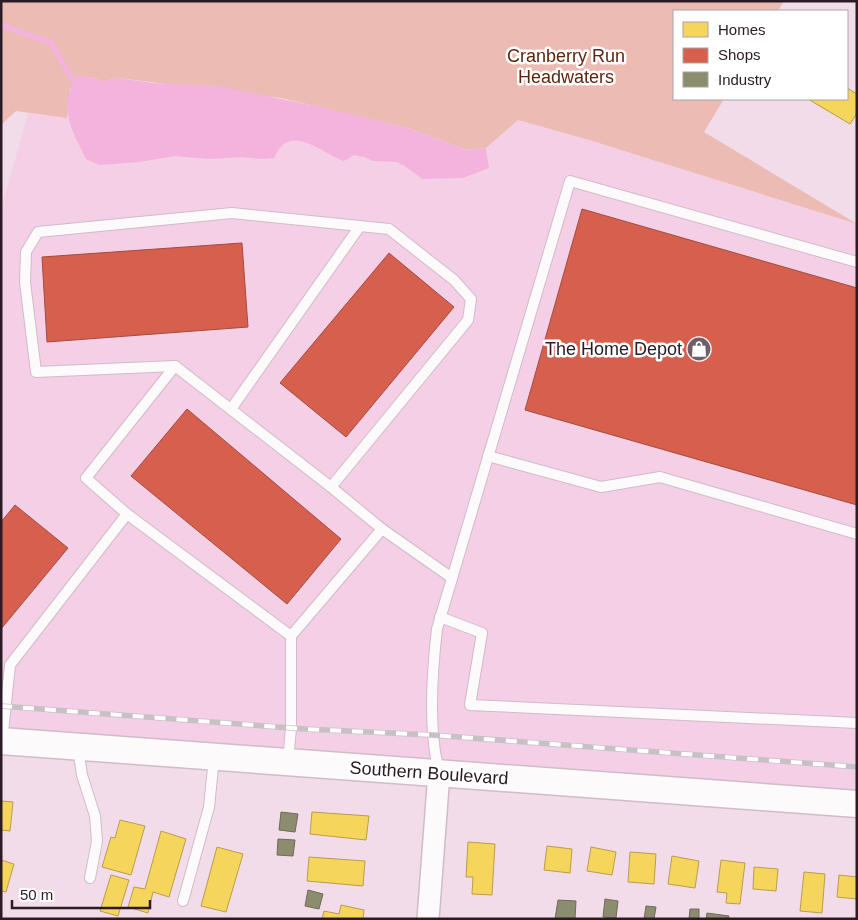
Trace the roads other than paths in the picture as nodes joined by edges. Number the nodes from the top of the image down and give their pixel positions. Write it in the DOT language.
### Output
graph roads {
  1 [pos="360,226"];
  2 [pos="857,262"];
  3 [pos="175,366"];
  4 [pos="231,409"];
  5 [pos="488,456"];
  6 [pos="331,487"];
  7 [pos="128,514"];
  8 [pos="382,529"];
  9 [pos="857,534"];
  10 [pos="452,578"];
  11 [pos="440,618"];
  12 [pos="291,636"];
  13 [pos="857,723"];
  14 [pos="2,741"];
  15 [pos="77,747"];
  16 [pos="214,757"];
  17 [pos="288,762"];
  18 [pos="439,773"];
  19 [pos="857,804"];
  20 [pos="90,878"];
  21 [pos="183,901"];
  22 [pos="428,919"];
  1 -- 3 [label="lane"];
  1 -- 4 [label="lane"];
  1 -- 6 [label="lane"];
  2 -- 5 [label="lane"];
  3 -- 4 [label="lane"];
  3 -- 7 [label="lane"];
  4 -- 6 [label="lane"];
  5 -- 9 [label="lane"];
  5 -- 10 [label="lane"];
  6 -- 8 [label="lane"];
  7 -- 12 [label="lane"];
  7 -- 14 [label="lane"];
  8 -- 10 [label="lane"];
  8 -- 12 [label="lane"];
  10 -- 11 [label="lane"];
  11 -- 13 [label="lane"];
  11 -- 18 [label="lane"];
  12 -- 17 [label="lane"];
  14 -- 15 [label="street, Southern Boulevard"];
  15 -- 16 [label="street, Southern Boulevard"];
  15 -- 20 [label="lane"];
  16 -- 17 [label="street, Southern Boulevard"];
  16 -- 21 [label="lane"];
  17 -- 18 [label="street, Southern Boulevard"];
  18 -- 19 [label="street, Southern Boulevard"];
  18 -- 22 [label="street"];
}
